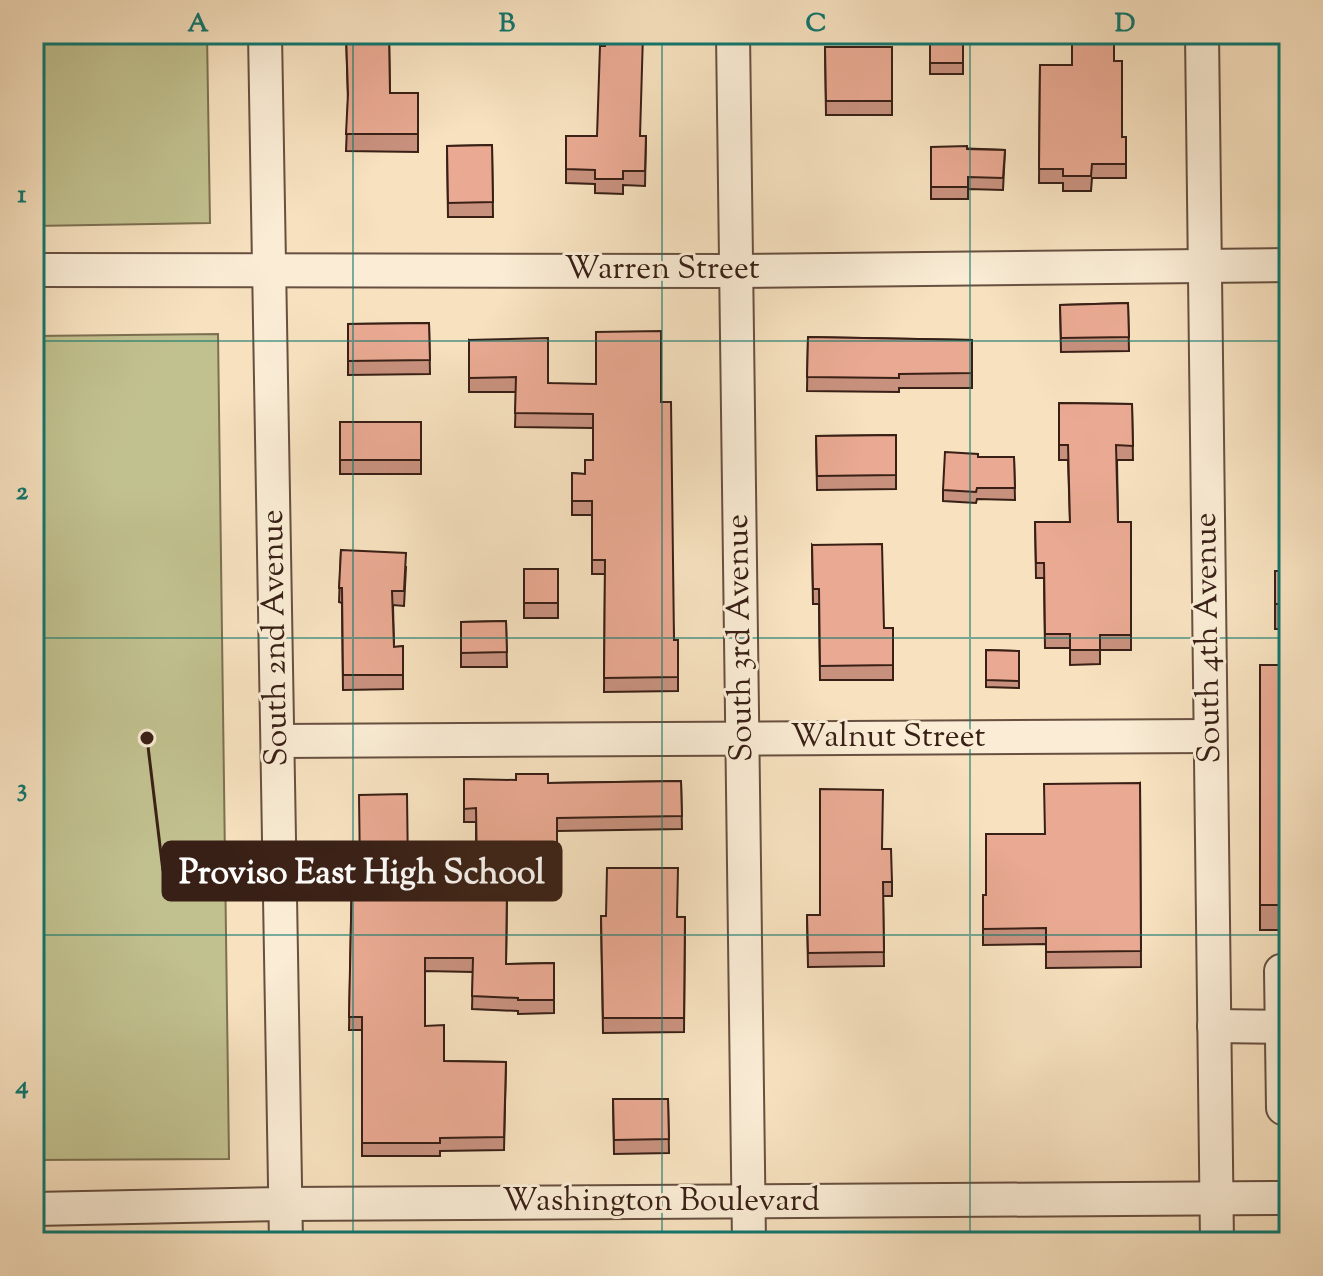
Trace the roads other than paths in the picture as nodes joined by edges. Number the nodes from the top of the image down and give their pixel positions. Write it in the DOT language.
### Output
graph roads {
  1 [pos="265,34"];
  2 [pos="733,34"];
  3 [pos="1202,34"];
  4 [pos="1289,265"];
  5 [pos="1205,267"];
  6 [pos="34,270"];
  7 [pos="269,270"];
  8 [pos="736,271"];
  9 [pos="1210,736"];
  10 [pos="742,739"];
  11 [pos="278,741"];
  12 [pos="1289,971"];
  13 [pos="1214,1026"];
  14 [pos="1282,1027"];
  15 [pos="1289,1108"];
  16 [pos="1216,1198"];
  17 [pos="1289,1198"];
  18 [pos="748,1202"];
  19 [pos="285,1204"];
  20 [pos="34,1209"];
  21 [pos="286,1242"];
  22 [pos="749,1242"];
  23 [pos="1217,1242"];
  1 -- 7 [label="street, South 2nd Avenue"];
  2 -- 8 [label="street, South 3rd Avenue"];
  3 -- 5 [label="street, South 4th Avenue"];
  4 -- 5 [label="street, Warren Street"];
  5 -- 8 [label="street, Warren Street"];
  5 -- 9 [label="street, South 4th Avenue"];
  6 -- 7 [label="street, Warren Street"];
  7 -- 8 [label="street, Warren Street"];
  7 -- 11 [label="street, South 2nd Avenue"];
  8 -- 10 [label="street, South 3rd Avenue"];
  9 -- 10 [label="street, Walnut Street"];
  9 -- 13 [label="street, South 4th Avenue"];
  10 -- 11 [label="street, Walnut Street"];
  10 -- 18 [label="street, South 3rd Avenue"];
  11 -- 19 [label="street, South 2nd Avenue"];
  12 -- 14 [label="street"];
  13 -- 14 [label="street"];
  13 -- 16 [label="street, South 4th Avenue"];
  14 -- 15 [label="street"];
  16 -- 17 [label="street, Washington Boulevard"];
  16 -- 18 [label="street, Washington Boulevard"];
  16 -- 23 [label="street, South 4th Avenue"];
  18 -- 19 [label="street, Washington Boulevard"];
  18 -- 22 [label="street, South 3rd Avenue"];
  19 -- 20 [label="street, Washington Boulevard"];
  19 -- 21 [label="street, South 2nd Avenue"];
}
